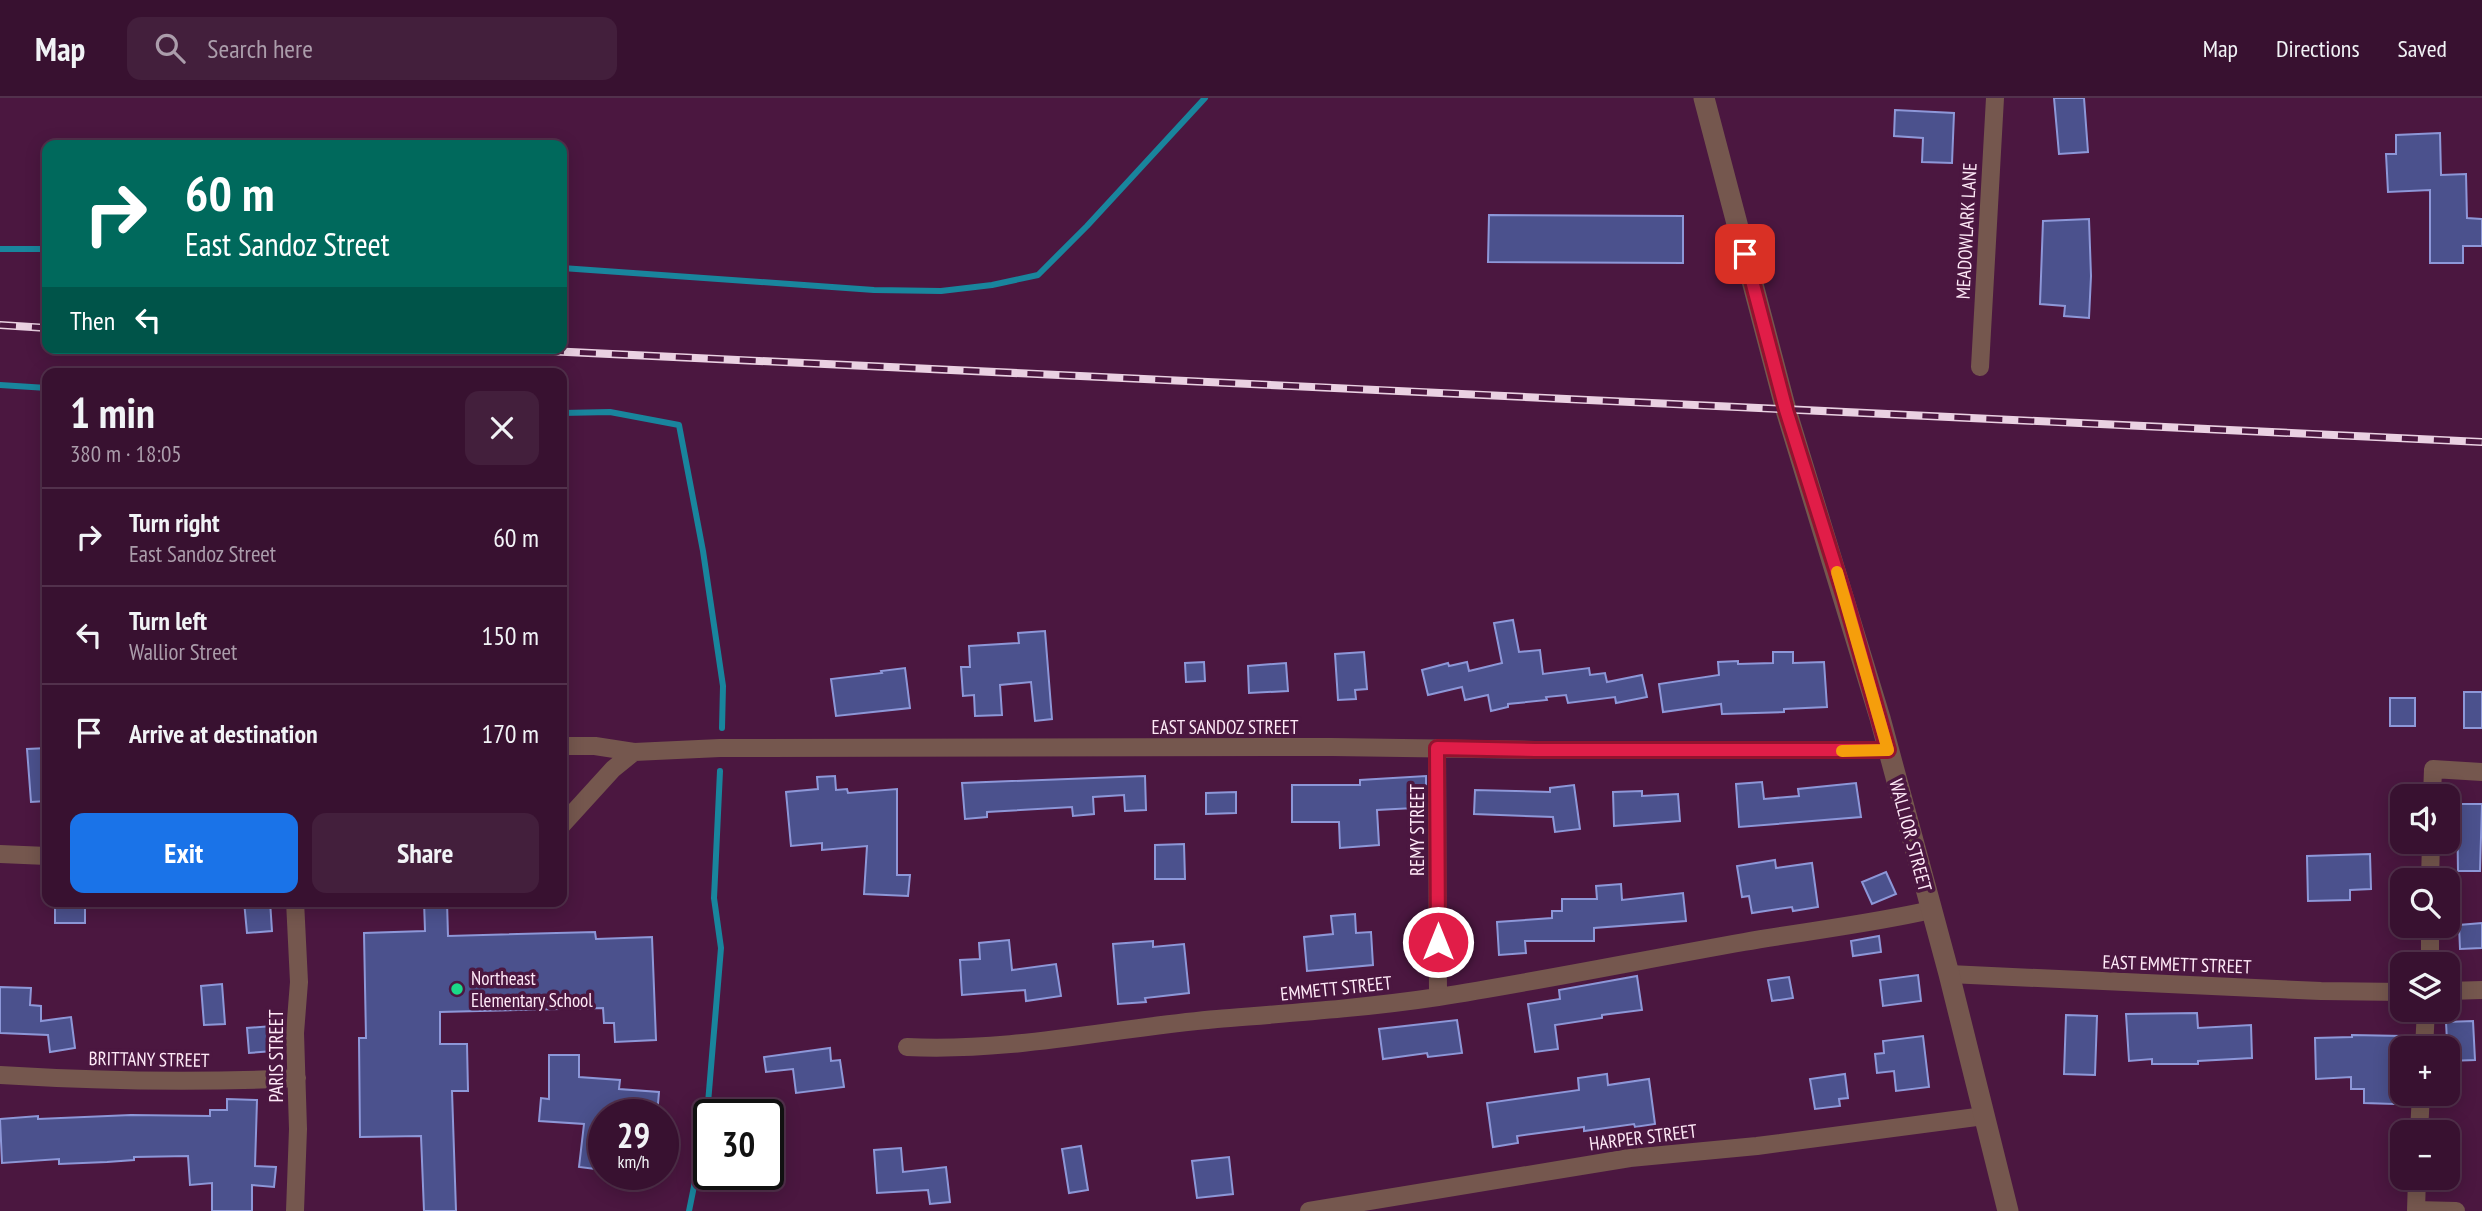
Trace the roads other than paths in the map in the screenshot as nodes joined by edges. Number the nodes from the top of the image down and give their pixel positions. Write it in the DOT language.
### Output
graph roads {
  1 [pos="1704,98"];
  2 [pos="1995,98"];
  3 [pos="1980,367"];
  4 [pos="567,746"];
  5 [pos="1437,748"];
  6 [pos="1888,750"];
  7 [pos="634,751"];
  8 [pos="2482,772"];
  9 [pos="2432,784"];
  10 [pos="567,820"];
  11 [pos="0,854"];
  12 [pos="42,856"];
  13 [pos="295,907"];
  14 [pos="1931,910"];
  15 [pos="1949,974"];
  16 [pos="2482,990"];
  17 [pos="2460,991"];
  18 [pos="2390,992"];
  19 [pos="1438,997"];
  20 [pos="907,1047"];
  21 [pos="0,1074"];
  22 [pos="297,1078"];
  23 [pos="1984,1116"];
  24 [pos="2417,1190"];
  25 [pos="2416,1210"];
  26 [pos="295,1211"];
  27 [pos="1309,1211"];
  28 [pos="2008,1211"];
  29 [pos="2456,1211"];
  1 -- 6 [label="street, WALLIOR STREET"];
  2 -- 3 [label="street, MEADOWLARK LANE"];
  4 -- 7 [label="street, EAST SANDOZ STREET"];
  5 -- 6 [label="street, EAST SANDOZ STREET"];
  5 -- 7 [label="street, EAST SANDOZ STREET"];
  5 -- 19 [label="street, REMY STREET"];
  6 -- 14 [label="street, WALLIOR STREET"];
  7 -- 10 [label="street"];
  8 -- 9 [label="street"];
  11 -- 12 [label="street"];
  13 -- 22 [label="street, PARIS STREET"];
  14 -- 15 [label="street, WALLIOR STREET"];
  14 -- 19 [label="street, EMMETT STREET"];
  15 -- 18 [label="street, EAST EMMETT STREET"];
  15 -- 23 [label="street, WALLIOR STREET"];
  16 -- 17 [label="street"];
  19 -- 20 [label="street, EMMETT STREET"];
  21 -- 22 [label="street, BRITTANY STREET"];
  22 -- 26 [label="street, PARIS STREET"];
  23 -- 27 [label="street, HARPER STREET"];
  23 -- 28 [label="street, WALLIOR STREET"];
  24 -- 25 [label="street"];
  25 -- 29 [label="street"];
}
